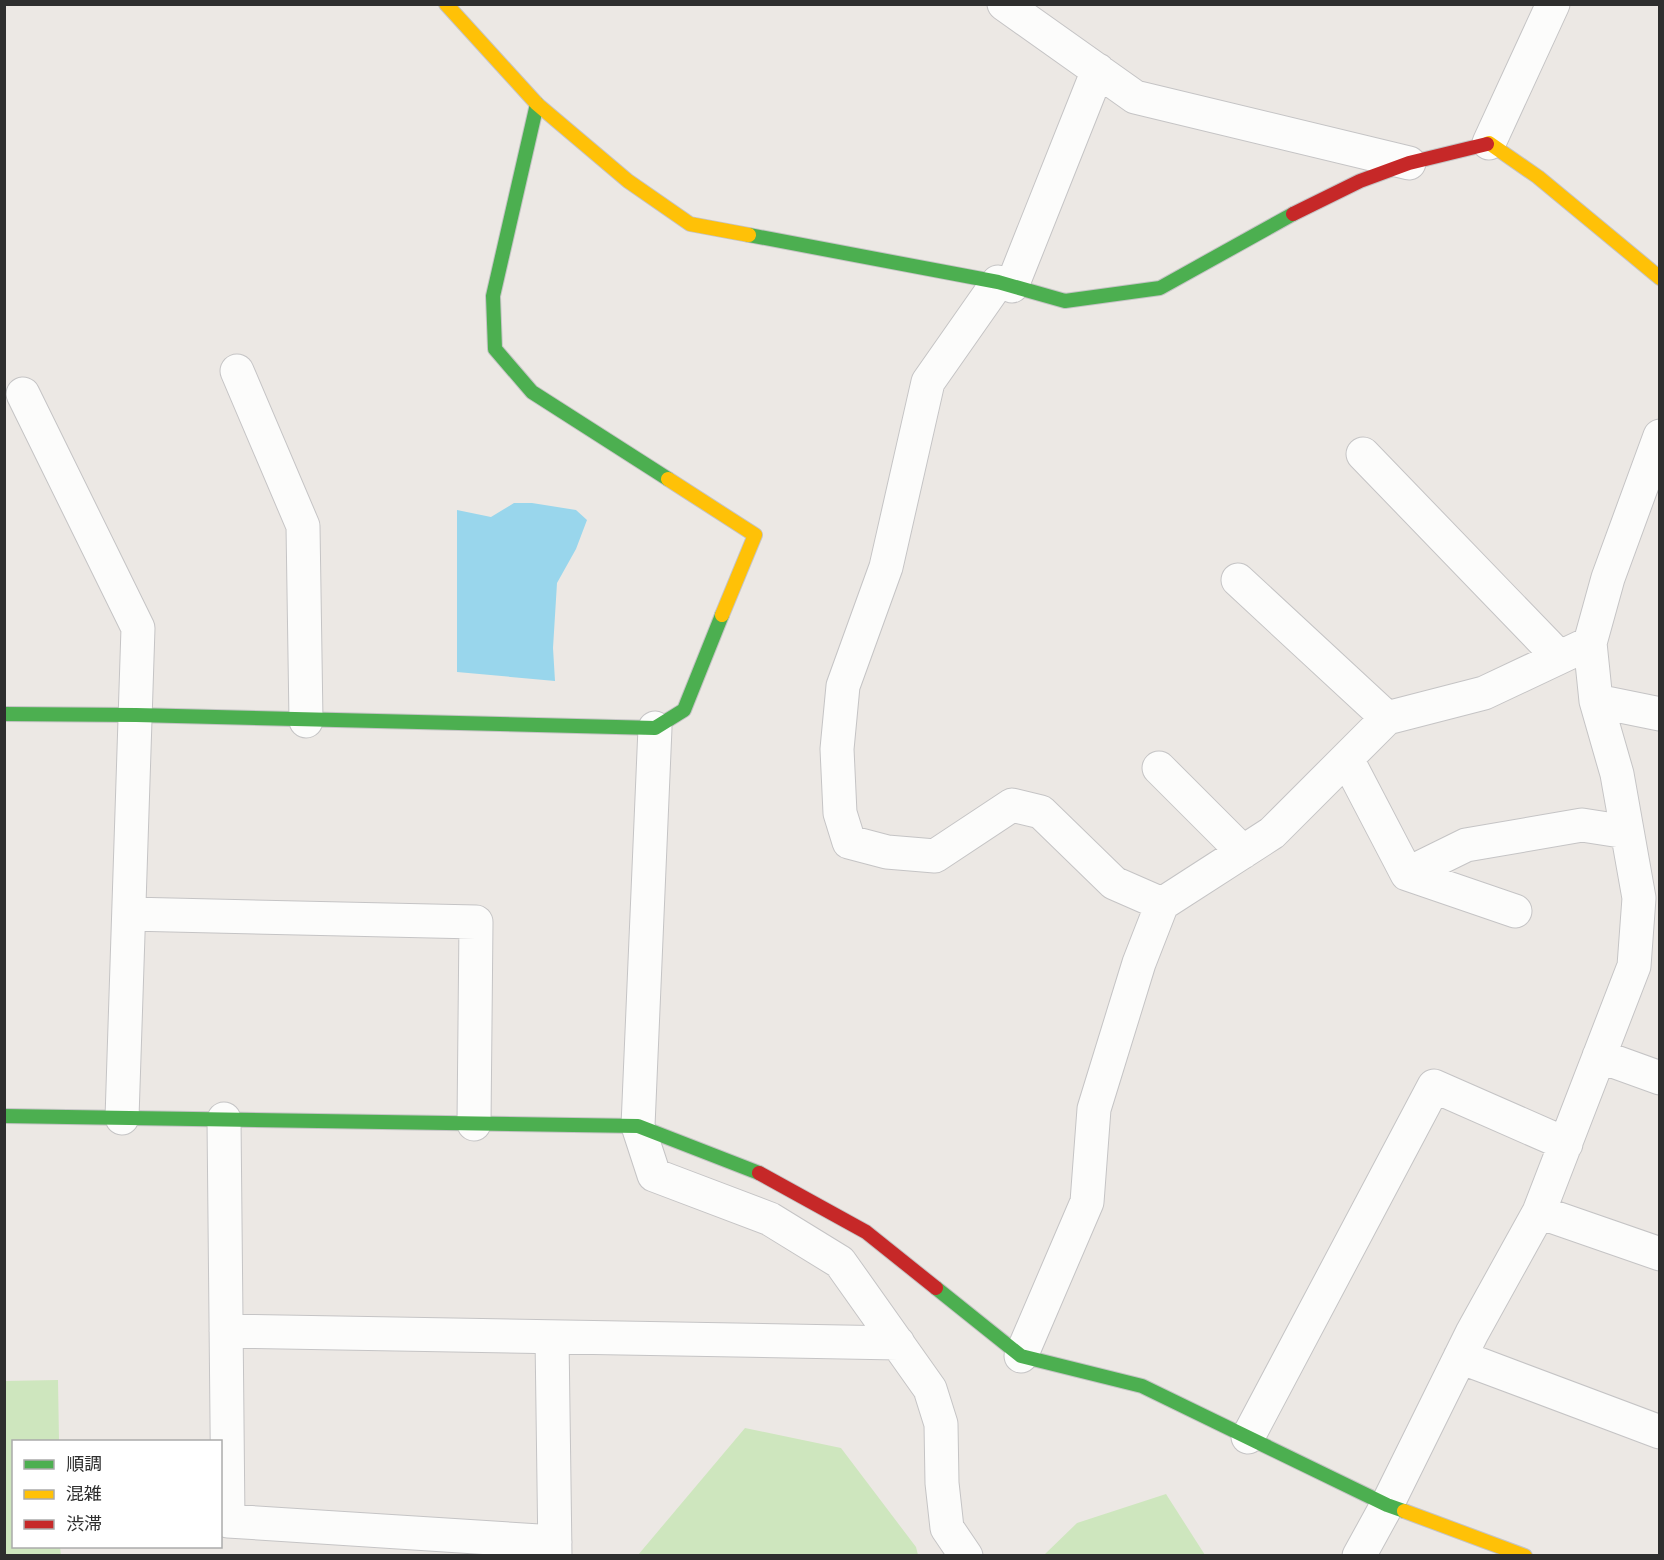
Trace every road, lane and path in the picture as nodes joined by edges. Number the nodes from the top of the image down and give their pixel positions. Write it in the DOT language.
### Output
graph roads {
  1 [pos="446,4"];
  2 [pos="1004,4"];
  3 [pos="1552,4"];
  4 [pos="1098,70"];
  5 [pos="537,104"];
  6 [pos="1489,143"];
  7 [pos="1409,163"];
  8 [pos="1659,278"];
  9 [pos="1005,284"];
  10 [pos="237,370"];
  11 [pos="22,394"];
  12 [pos="1659,436"];
  13 [pos="1363,454"];
  14 [pos="1238,580"];
  15 [pos="1590,643"];
  16 [pos="1559,657"];
  17 [pos="1596,700"];
  18 [pos="4,714"];
  19 [pos="1659,714"];
  20 [pos="136,715"];
  21 [pos="1387,718"];
  22 [pos="306,721"];
  23 [pos="655,728"];
  24 [pos="1347,759"];
  25 [pos="1160,768"];
  26 [pos="1627,832"];
  27 [pos="1243,852"];
  28 [pos="1407,874"];
  29 [pos="1649,902"];
  30 [pos="1162,904"];
  31 [pos="1515,911"];
  32 [pos="129,914"];
  33 [pos="1599,1056"];
  34 [pos="1659,1078"];
  35 [pos="4,1116"];
  36 [pos="122,1118"];
  37 [pos="224,1119"];
  38 [pos="474,1124"];
  39 [pos="638,1126"];
  40 [pos="1566,1144"];
  41 [pos="1539,1212"];
  42 [pos="1659,1254"];
  43 [pos="226,1331"];
  44 [pos="552,1337"];
  45 [pos="898,1343"];
  46 [pos="1021,1356"];
  47 [pos="1460,1357"];
  48 [pos="1659,1432"];
  49 [pos="1248,1437"];
  50 [pos="1387,1505"];
  51 [pos="555,1549"];
  52 [pos="966,1556"];
  53 [pos="1359,1556"];
  54 [pos="1525,1556"];
  1 -- 5 [label="street"];
  2 -- 4 [label="street"];
  3 -- 6 [label="street"];
  4 -- 7 [label="street"];
  4 -- 9 [label="street"];
  5 -- 9 [label="street"];
  5 -- 23 [label="street"];
  6 -- 7 [label="street"];
  6 -- 8 [label="street"];
  7 -- 9 [label="street"];
  9 -- 30 [label="street"];
  10 -- 22 [label="street"];
  11 -- 20 [label="street"];
  12 -- 15 [label="street"];
  13 -- 16 [label="street"];
  14 -- 21 [label="street"];
  15 -- 16 [label="street"];
  15 -- 17 [label="street"];
  16 -- 21 [label="street"];
  17 -- 19 [label="street"];
  17 -- 26 [label="street"];
  18 -- 20 [label="street"];
  20 -- 22 [label="street"];
  20 -- 32 [label="street"];
  21 -- 24 [label="street"];
  22 -- 23 [label="street"];
  23 -- 39 [label="street"];
  24 -- 27 [label="street"];
  24 -- 28 [label="street"];
  25 -- 27 [label="street"];
  26 -- 28 [label="street"];
  26 -- 29 [label="street"];
  27 -- 30 [label="street"];
  28 -- 31 [label="street"];
  29 -- 33 [label="street"];
  30 -- 46 [label="street"];
  32 -- 36 [label="street"];
  32 -- 38 [label="street"];
  33 -- 34 [label="street"];
  33 -- 40 [label="street"];
  35 -- 36 [label="street"];
  36 -- 37 [label="street"];
  37 -- 38 [label="street"];
  37 -- 43 [label="street"];
  38 -- 39 [label="street"];
  39 -- 45 [label="street"];
  39 -- 46 [label="street"];
  40 -- 41 [label="street"];
  40 -- 49 [label="street"];
  41 -- 42 [label="street"];
  41 -- 47 [label="street"];
  43 -- 44 [label="street"];
  43 -- 51 [label="street"];
  44 -- 45 [label="street"];
  44 -- 51 [label="street"];
  45 -- 52 [label="street"];
  46 -- 49 [label="street"];
  47 -- 48 [label="street"];
  47 -- 50 [label="street"];
  49 -- 50 [label="street"];
  50 -- 53 [label="street"];
  50 -- 54 [label="street"];
}
